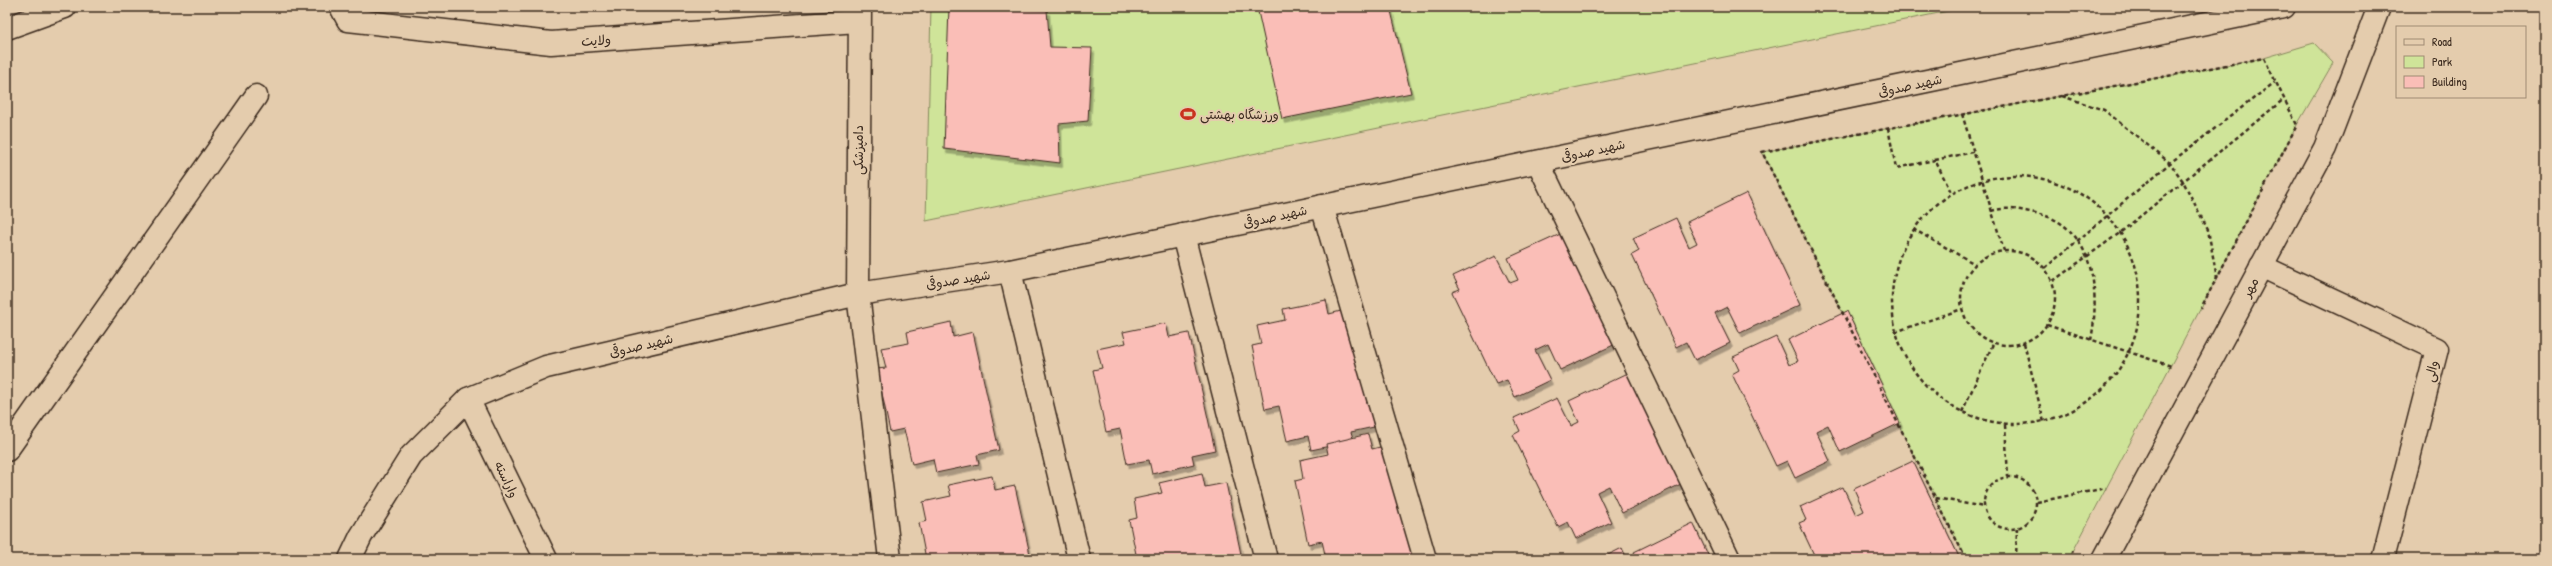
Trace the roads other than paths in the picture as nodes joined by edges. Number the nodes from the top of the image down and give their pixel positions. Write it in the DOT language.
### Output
graph roads {
  1 [pos="65,7"];
  2 [pos="341,7"];
  3 [pos="2284,7"];
  4 [pos="2380,7"];
  5 [pos="859,14"];
  6 [pos="7,28"];
  7 [pos="256,96"];
  8 [pos="1538,162"];
  9 [pos="1322,206"];
  10 [pos="1183,235"];
  11 [pos="2261,266"];
  12 [pos="1010,271"];
  13 [pos="858,294"];
  14 [pos="468,399"];
  15 [pos="7,450"];
  16 [pos="350,559"];
  17 [pos="546,559"];
  18 [pos="890,559"];
  19 [pos="1079,559"];
  20 [pos="1266,559"];
  21 [pos="1425,559"];
  22 [pos="1729,559"];
  23 [pos="2104,559"];
  24 [pos="2383,559"];
  1 -- 6 [label="street"];
  2 -- 5 [label="street, ولایت"];
  3 -- 8 [label="street, شهید صدوقی"];
  4 -- 11 [label="street, مهر"];
  5 -- 13 [label="street, دامپزشکی"];
  7 -- 15 [label="street"];
  8 -- 9 [label="street, شهید صدوقی"];
  8 -- 22 [label="street"];
  9 -- 10 [label="street, شهید صدوقی"];
  9 -- 21 [label="street"];
  10 -- 12 [label="street, شهید صدوقی"];
  10 -- 20 [label="street"];
  11 -- 23 [label="street, مهر"];
  11 -- 24 [label="street, والی"];
  12 -- 13 [label="street, شهید صدوقی"];
  12 -- 19 [label="street"];
  13 -- 14 [label="street, شهید صدوقی"];
  13 -- 18 [label="street, دامپزشکی"];
  14 -- 16 [label="street, شهید صدوقی"];
  14 -- 17 [label="street, واراسته"];
}
